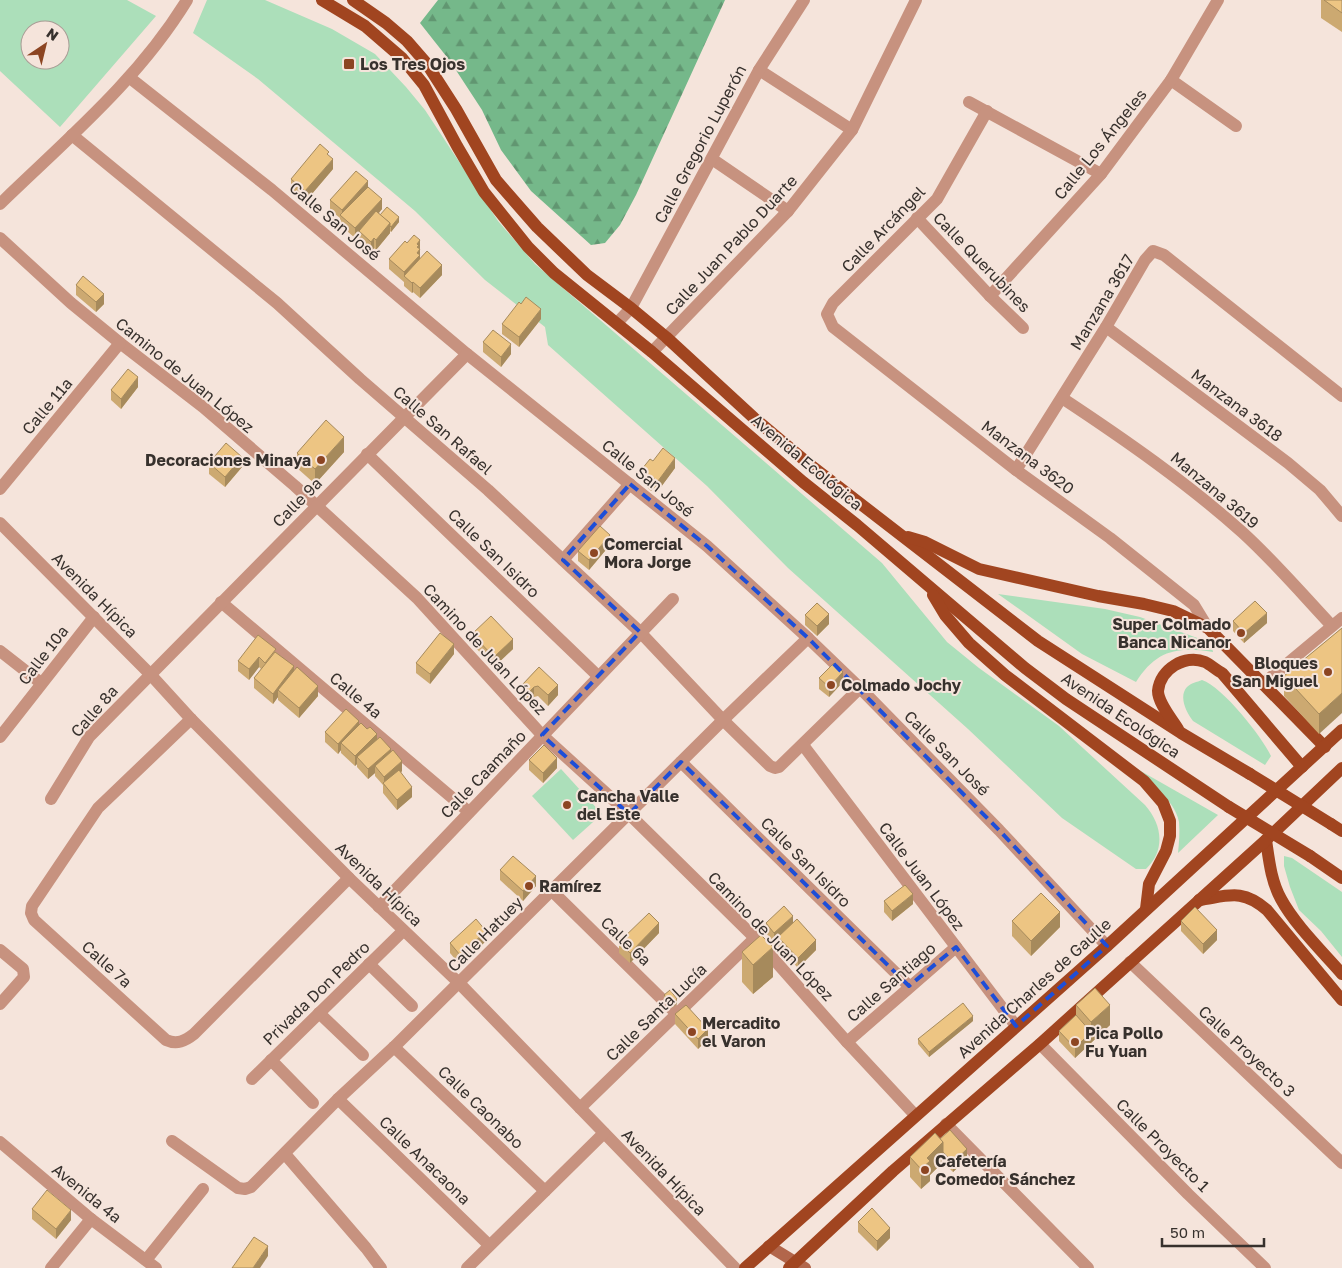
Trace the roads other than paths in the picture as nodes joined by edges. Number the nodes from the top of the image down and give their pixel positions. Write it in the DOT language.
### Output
graph roads {
  1 [pos="187,0"];
  2 [pos="322,0"];
  3 [pos="352,0"];
  4 [pos="804,0"];
  5 [pos="1218,0"];
  6 [pos="910,2"];
  7 [pos="758,70"];
  8 [pos="130,78"];
  9 [pos="1171,80"];
  10 [pos="969,102"];
  11 [pos="987,111"];
  12 [pos="1236,126"];
  13 [pos="852,130"];
  14 [pos="72,135"];
  15 [pos="712,159"];
  16 [pos="1101,174"];
  17 [pos="0,204"];
  18 [pos="788,211"];
  19 [pos="917,218"];
  20 [pos="0,238"];
  21 [pos="990,296"];
  22 [pos="631,308"];
  23 [pos="827,314"];
  24 [pos="617,323"];
  25 [pos="1106,327"];
  26 [pos="1022,328"];
  27 [pos="666,337"];
  28 [pos="120,343"];
  29 [pos="652,352"];
  30 [pos="467,354"];
  31 [pos="1342,396"];
  32 [pos="1062,398"];
  33 [pos="404,418"];
  34 [pos="367,454"];
  35 [pos="1016,470"];
  36 [pos="630,484"];
  37 [pos="0,489"];
  38 [pos="317,506"];
  39 [pos="1342,516"];
  40 [pos="0,523"];
  41 [pos="899,535"];
  42 [pos="563,560"];
  43 [pos="928,587"];
  44 [pos="673,599"];
  45 [pos="221,602"];
  46 [pos="94,617"];
  47 [pos="1342,618"];
  48 [pos="1332,626"];
  49 [pos="1208,628"];
  50 [pos="640,632"];
  51 [pos="808,638"];
  52 [pos="0,651"];
  53 [pos="150,674"];
  54 [pos="598,676"];
  55 [pos="1264,683"];
  56 [pos="41,684"];
  57 [pos="860,688"];
  58 [pos="191,719"];
  59 [pos="723,720"];
  60 [pos="1342,730"];
  61 [pos="1181,733"];
  62 [pos="542,735"];
  63 [pos="0,737"];
  64 [pos="803,745"];
  65 [pos="1325,747"];
  66 [pos="681,762"];
  67 [pos="1302,767"];
  68 [pos="1342,768"];
  69 [pos="51,799"];
  70 [pos="469,812"];
  71 [pos="629,814"];
  72 [pos="1342,831"];
  73 [pos="1266,840"];
  74 [pos="349,878"];
  75 [pos="1342,878"];
  76 [pos="552,891"];
  77 [pos="1199,900"];
  78 [pos="379,907"];
  79 [pos="1146,909"];
  80 [pos="403,931"];
  81 [pos="755,938"];
  82 [pos="1107,946"];
  83 [pos="956,947"];
  84 [pos="0,950"];
  85 [pos="1130,962"];
  86 [pos="369,964"];
  87 [pos="1342,974"];
  88 [pos="459,983"];
  89 [pos="909,986"];
  90 [pos="1342,1000"];
  91 [pos="0,1004"];
  92 [pos="412,1006"];
  93 [pos="319,1013"];
  94 [pos="677,1014"];
  95 [pos="1016,1026"];
  96 [pos="847,1042"];
  97 [pos="1040,1044"];
  98 [pos="394,1047"];
  99 [pos="363,1056"];
  100 [pos="271,1060"];
  101 [pos="252,1079"];
  102 [pos="338,1099"];
  103 [pos="313,1103"];
  104 [pos="580,1108"];
  105 [pos="915,1115"];
  106 [pos="946,1124"];
  107 [pos="604,1133"];
  108 [pos="172,1141"];
  109 [pos="0,1142"];
  110 [pos="285,1154"];
  111 [pos="1342,1163"];
  112 [pos="203,1189"];
  113 [pos="546,1191"];
  114 [pos="91,1219"];
  115 [pos="489,1245"];
  116 [pos="769,1246"];
  117 [pos="151,1264"];
  118 [pos="797,1266"];
  119 [pos="51,1268"];
  120 [pos="381,1268"];
  121 [pos="467,1268"];
  122 [pos="735,1268"];
  123 [pos="745,1268"];
  124 [pos="1088,1268"];
  125 [pos="1265,1268"];
  1 -- 8 [label="street"];
  2 -- 24 [label="main road, Avenida Ecológica"];
  3 -- 22 [label="main road, Avenida Ecológica"];
  4 -- 7 [label="street, Calle Gregorio Luperón"];
  5 -- 9 [label="street, Calle Los Ángeles"];
  6 -- 13 [label="street, Calle Juan Pablo Duarte"];
  7 -- 13 [label="street"];
  7 -- 15 [label="street, Calle Gregorio Luperón"];
  8 -- 14 [label="street"];
  8 -- 30 [label="street, Calle San José"];
  9 -- 12 [label="street"];
  9 -- 16 [label="street, Calle Los Ángeles"];
  10 -- 11 [label="street"];
  11 -- 16 [label="street"];
  11 -- 19 [label="street, Calle Arcángel"];
  13 -- 18 [label="street, Calle Juan Pablo Duarte"];
  14 -- 17 [label="street"];
  14 -- 33 [label="street, Calle San Rafael"];
  15 -- 18 [label="street"];
  15 -- 22 [label="street, Calle Gregorio Luperón"];
  16 -- 21 [label="street, Calle Los Ángeles"];
  18 -- 27 [label="street, Calle Juan Pablo Duarte"];
  19 -- 21 [label="street, Calle Querubines"];
  19 -- 23 [label="street, Calle Arcángel"];
  20 -- 28 [label="street, Camino de Juan López"];
  21 -- 26 [label="street, Calle Querubines"];
  22 -- 24 [label="street, Calle Gregorio Luperón"];
  22 -- 27 [label="main road, Avenida Ecológica"];
  23 -- 35 [label="street, Manzana 3620"];
  24 -- 29 [label="main road, Avenida Ecológica"];
  25 -- 31 [label="street, Manzana 3617"];
  25 -- 32 [label="street, Manzana 3617"];
  25 -- 39 [label="street, Manzana 3618"];
  27 -- 29 [label="street, Calle Juan Pablo Duarte"];
  27 -- 41 [label="main road, Avenida Ecológica"];
  28 -- 37 [label="street, Calle 11a"];
  28 -- 38 [label="street, Camino de Juan López"];
  29 -- 43 [label="main road, Avenida Ecológica"];
  30 -- 33 [label="street, Calle 9a"];
  30 -- 36 [label="street, Calle San José"];
  32 -- 35 [label="street, Manzana 3617"];
  32 -- 48 [label="street, Manzana 3619"];
  33 -- 34 [label="street, Calle 9a"];
  33 -- 42 [label="street, Calle San Rafael"];
  34 -- 38 [label="street, Calle 9a"];
  34 -- 54 [label="street, Calle San Isidro"];
  35 -- 49 [label="street, Manzana 3620"];
  36 -- 42 [label="street"];
  36 -- 51 [label="street, Calle San José"];
  38 -- 45 [label="street, Calle 9a"];
  38 -- 62 [label="street, Camino de Juan López"];
  40 -- 46 [label="street, Avenida Hípica"];
  41 -- 49 [label="main road"];
  41 -- 61 [label="main road, Avenida Ecológica"];
  42 -- 50 [label="street, Calle San Rafael"];
  43 -- 75 [label="main road, Avenida Ecológica, bridge"];
  43 -- 79 [label="main road"];
  44 -- 50 [label="street, Calle Caamaño"];
  45 -- 53 [label="street, Calle 9a"];
  45 -- 70 [label="street, Calle 4a"];
  46 -- 53 [label="street, Avenida Hípica"];
  46 -- 56 [label="street, Calle 10a"];
  47 -- 48 [label="street"];
  48 -- 55 [label="street"];
  49 -- 55 [label="main road"];
  50 -- 54 [label="street, Calle Caamaño"];
  50 -- 59 [label="street, Calle San Rafael"];
  51 -- 57 [label="street, Calle San José"];
  51 -- 59 [label="street, Calle Hatuey"];
  52 -- 56 [label="street"];
  53 -- 58 [label="street, Avenida Hípica"];
  53 -- 69 [label="street, Calle 8a"];
  54 -- 62 [label="street, Calle Caamaño"];
  55 -- 65 [label="main road"];
  56 -- 63 [label="street, Calle 10a"];
  57 -- 64 [label="street"];
  57 -- 82 [label="street, Calle San José"];
  58 -- 74 [label="street, Avenida Hípica"];
  58 -- 74 [label="street, Calle 7a"];
  59 -- 64 [label="street, Calle San Rafael"];
  59 -- 66 [label="street, Calle Hatuey"];
  60 -- 65 [label="main road, Avenida Charles de Gaulle"];
  61 -- 67 [label="main road"];
  61 -- 72 [label="main road, Avenida Ecológica, bridge"];
  62 -- 70 [label="street, Calle Caamaño"];
  62 -- 71 [label="street, Camino de Juan López"];
  64 -- 83 [label="street, Calle Juan López"];
  65 -- 67 [label="main road, Avenida Charles de Gaulle"];
  66 -- 71 [label="street, Calle Hatuey"];
  66 -- 89 [label="street, Calle San Isidro"];
  67 -- 79 [label="main road, Avenida Charles de Gaulle"];
  68 -- 73 [label="main road"];
  70 -- 78 [label="street, Calle Caamaño"];
  71 -- 76 [label="street, Calle Hatuey"];
  71 -- 81 [label="street, Camino de Juan López"];
  73 -- 77 [label="main road"];
  73 -- 87 [label="main road"];
  74 -- 78 [label="street, Avenida Hípica"];
  76 -- 88 [label="street, Calle Hatuey"];
  76 -- 94 [label="street, Calle 6a"];
  77 -- 85 [label="main road"];
  77 -- 90 [label="main road"];
  78 -- 80 [label="street, Avenida Hípica"];
  79 -- 82 [label="main road, Avenida Charles de Gaulle"];
  80 -- 86 [label="street, Privada Don Pedro"];
  80 -- 88 [label="street, Avenida Hípica"];
  81 -- 94 [label="street, Calle Santa Lucía"];
  81 -- 96 [label="street, Camino de Juan López"];
  82 -- 95 [label="main road, Avenida Charles de Gaulle"];
  83 -- 89 [label="street, Calle Santiago"];
  83 -- 95 [label="street, Calle Juan López"];
  84 -- 91 [label="street"];
  85 -- 97 [label="main road"];
  85 -- 111 [label="street, Calle Proyecto 3"];
  86 -- 92 [label="street"];
  86 -- 93 [label="street, Privada Don Pedro"];
  88 -- 98 [label="street, Calle Hatuey"];
  88 -- 104 [label="street, Avenida Hípica"];
  89 -- 96 [label="street, Calle Santiago"];
  93 -- 99 [label="street"];
  93 -- 100 [label="street, Privada Don Pedro"];
  94 -- 104 [label="street, Calle Santa Lucía"];
  95 -- 105 [label="main road, Avenida Charles de Gaulle"];
  96 -- 105 [label="street, Camino de Juan López"];
  97 -- 106 [label="main road"];
  97 -- 125 [label="street, Calle Proyecto 1"];
  98 -- 102 [label="street, Calle Hatuey"];
  98 -- 113 [label="street, Calle Caonabo"];
  100 -- 101 [label="street, Privada Don Pedro"];
  100 -- 103 [label="street"];
  102 -- 110 [label="street, Calle Hatuey"];
  102 -- 115 [label="street, Calle Anacaona"];
  104 -- 107 [label="street, Avenida Hípica"];
  105 -- 116 [label="main road, Avenida Charles de Gaulle"];
  106 -- 118 [label="main road"];
  106 -- 124 [label="street"];
  107 -- 113 [label="street"];
  107 -- 122 [label="street, Avenida Hípica"];
  108 -- 110 [label="street, Calle Hatuey"];
  109 -- 114 [label="street, Avenida 4a"];
  110 -- 120 [label="street"];
  112 -- 117 [label="street"];
  113 -- 115 [label="street"];
  114 -- 117 [label="street, Avenida 4a"];
  114 -- 119 [label="street"];
  115 -- 121 [label="street"];
  116 -- 118 [label="street"];
  116 -- 123 [label="main road, Avenida Charles de Gaulle"];
}
